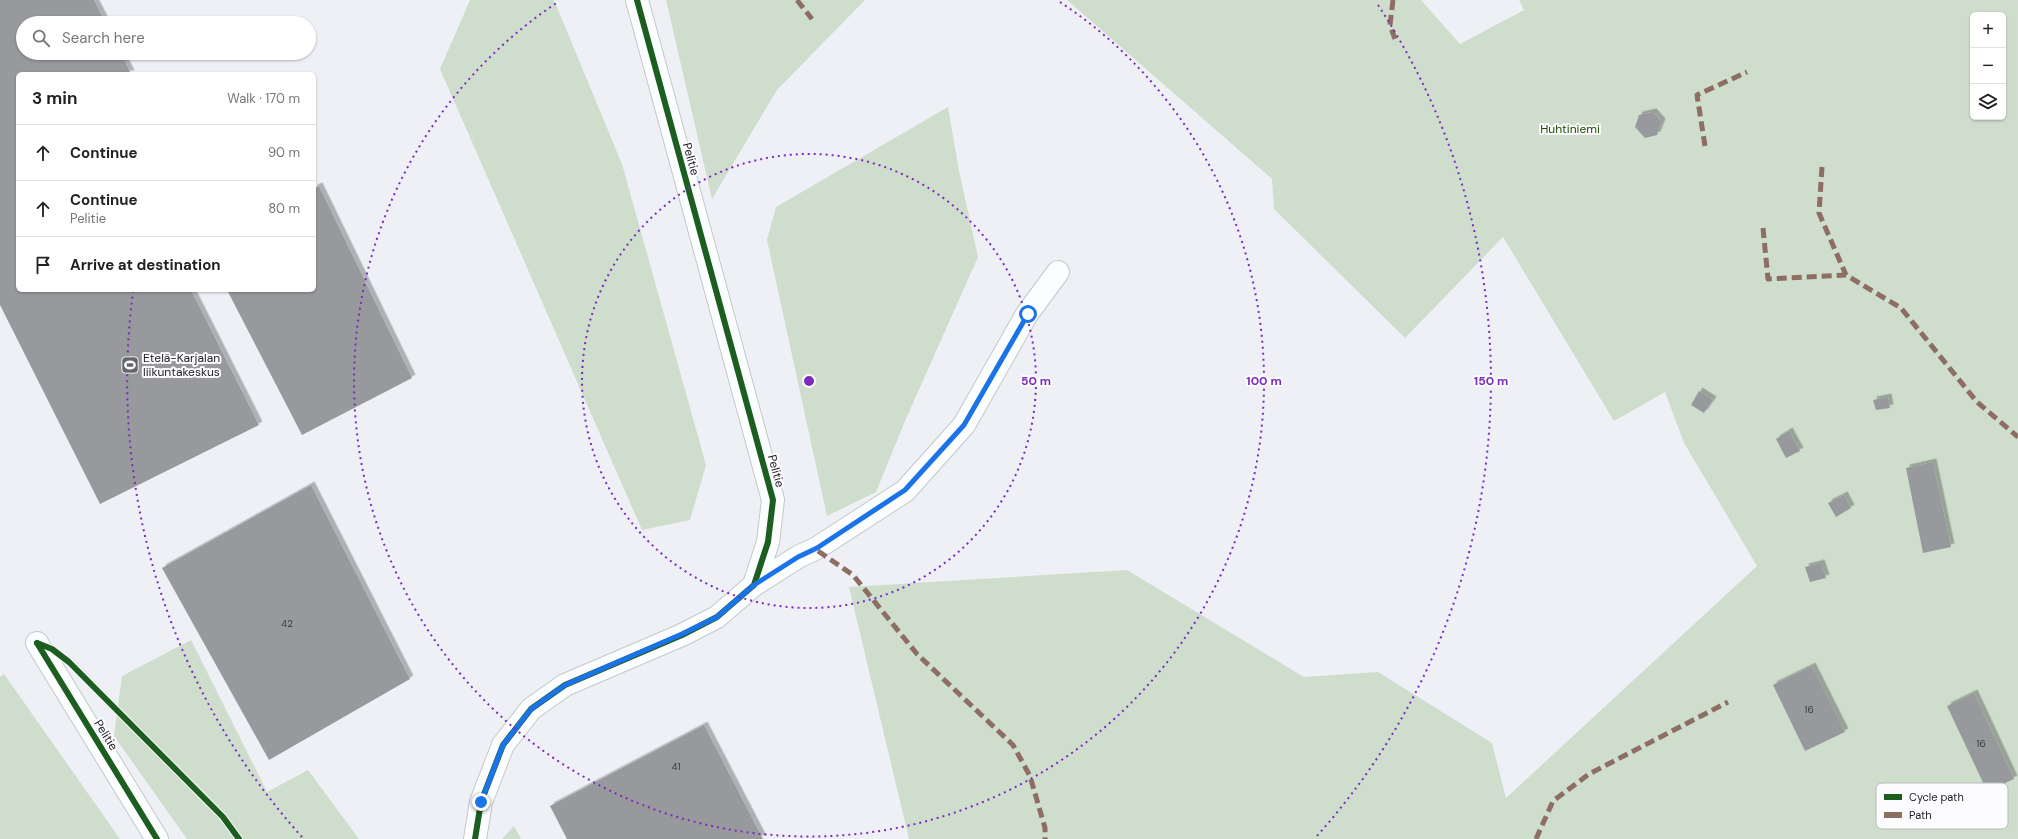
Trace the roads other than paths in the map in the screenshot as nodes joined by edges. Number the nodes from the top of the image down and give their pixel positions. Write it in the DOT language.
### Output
graph roads {
  1 [pos="637,0"];
  2 [pos="1058,272"];
  3 [pos="754,585"];
  4 [pos="37,643"];
  5 [pos="157,839"];
  6 [pos="475,839"];
  1 -- 3 [label="street, Pelitie"];
  2 -- 3 [label="street"];
  3 -- 6 [label="street"];
  4 -- 5 [label="street, Pelitie"];
}
